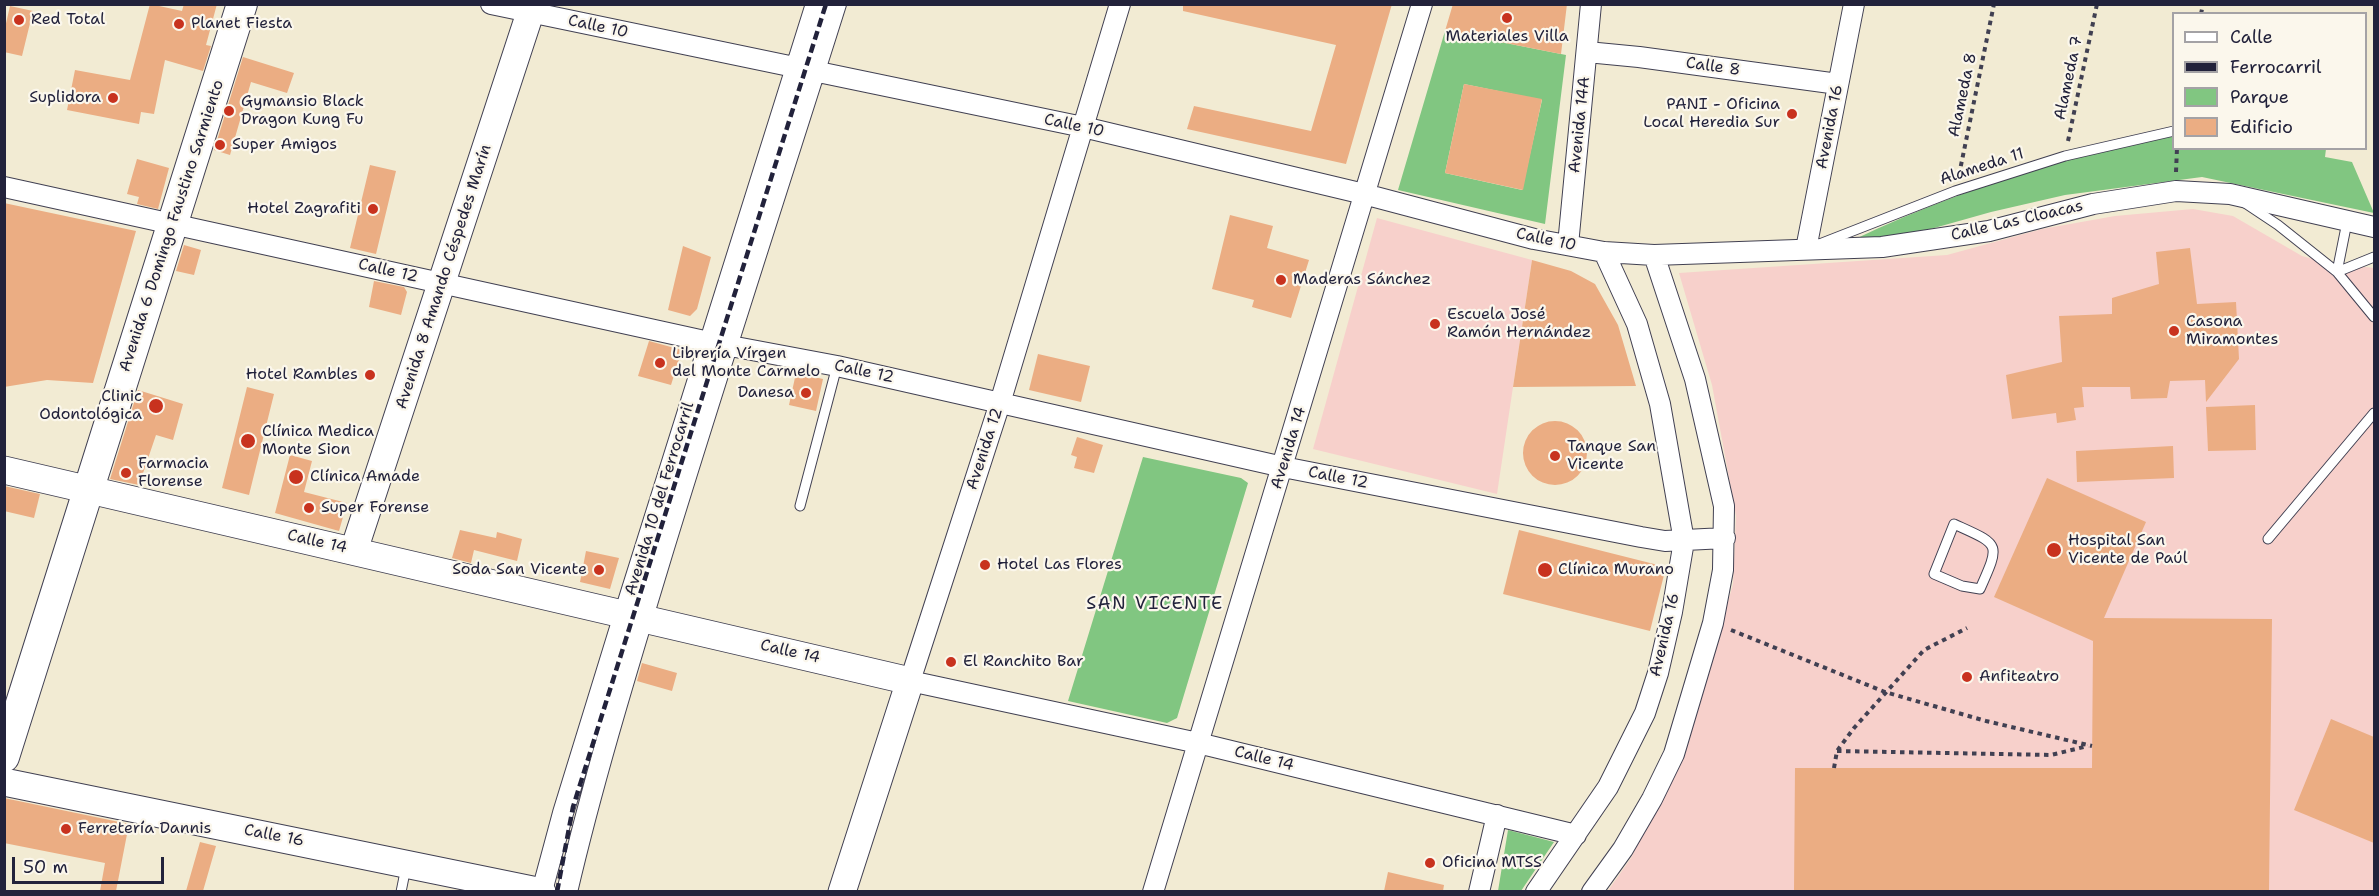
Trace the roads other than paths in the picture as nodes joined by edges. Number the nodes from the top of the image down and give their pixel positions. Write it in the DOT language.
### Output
graph roads {
  1 [pos="242,4"];
  2 [pos="491,4"];
  3 [pos="816,4"];
  4 [pos="836,4"];
  5 [pos="1120,4"];
  6 [pos="1422,4"];
  7 [pos="1591,4"];
  8 [pos="1854,4"];
  9 [pos="532,9"];
  10 [pos="1587,52"];
  11 [pos="805,70"];
  12 [pos="1838,84"];
  13 [pos="1083,128"];
  14 [pos="2172,131"];
  15 [pos="4,187"];
  16 [pos="1365,194"];
  17 [pos="2230,194"];
  18 [pos="2347,222"];
  19 [pos="174,224"];
  20 [pos="2374,228"];
  21 [pos="1568,245"];
  22 [pos="1806,249"];
  23 [pos="1604,252"];
  24 [pos="1654,255"];
  25 [pos="2374,257"];
  26 [pos="2337,272"];
  27 [pos="442,283"];
  28 [pos="2374,317"];
  29 [pos="718,344"];
  30 [pos="837,366"];
  31 [pos="1000,403"];
  32 [pos="2374,413"];
  33 [pos="1283,467"];
  34 [pos="4,470"];
  35 [pos="88,490"];
  36 [pos="800,506"];
  37 [pos="1954,524"];
  38 [pos="1725,538"];
  39 [pos="2268,539"];
  40 [pos="1684,541"];
  41 [pos="354,550"];
  42 [pos="633,616"];
  43 [pos="910,681"];
  44 [pos="1198,743"];
  45 [pos="4,757"];
  46 [pos="4,782"];
  47 [pos="1497,815"];
  48 [pos="1576,835"];
  49 [pos="407,863"];
  50 [pos="402,891"];
  51 [pos="542,891"];
  52 [pos="567,891"];
  53 [pos="842,891"];
  54 [pos="1153,891"];
  55 [pos="1479,891"];
  56 [pos="1536,891"];
  57 [pos="1592,891"];
  1 -- 19 [label="main road, Avenida 6 Domingo Faustino Sarmiento"];
  2 -- 9 [label="street, Calle 10"];
  3 -- 11 [label="street, Avenida 10 del Ferrocarril"];
  4 -- 11 [label="street, Avenida 10 del Ferrocarril"];
  5 -- 13 [label="street, Avenida 12"];
  6 -- 16 [label="street, Avenida 14"];
  7 -- 10 [label="street, Avenida 14A"];
  8 -- 12 [label="street, Avenida 16"];
  9 -- 11 [label="street, Calle 10"];
  9 -- 27 [label="main road, Avenida 8 Amando Céspedes Marín"];
  10 -- 12 [label="street, Calle 8"];
  10 -- 21 [label="street, Avenida 14A"];
  11 -- 13 [label="street, Calle 10"];
  11 -- 29 [label="street, Avenida 10 del Ferrocarril"];
  12 -- 22 [label="street, Avenida 16"];
  13 -- 16 [label="street, Calle 10"];
  13 -- 31 [label="street, Avenida 12"];
  14 -- 22 [label="lane, Alameda 11"];
  15 -- 19 [label="street, Calle 12"];
  16 -- 21 [label="street, Calle 10"];
  16 -- 33 [label="street, Avenida 14"];
  17 -- 18 [label="street, Calle Las Cloacas"];
  17 -- 22 [label="street, Calle Las Cloacas"];
  17 -- 26 [label="lane"];
  18 -- 20 [label="street, Calle Las Cloacas"];
  18 -- 26 [label="lane"];
  19 -- 27 [label="street, Calle 12"];
  19 -- 35 [label="main road, Avenida 6 Domingo Faustino Sarmiento"];
  21 -- 23 [label="street, Calle 10"];
  22 -- 24 [label="street, Calle Las Cloacas"];
  23 -- 24 [label="street, Calle 10"];
  23 -- 40 [label="street, Avenida 16"];
  24 -- 38 [label="street"];
  25 -- 26 [label="lane"];
  26 -- 28 [label="lane"];
  27 -- 29 [label="street, Calle 12"];
  27 -- 41 [label="main road, Avenida 8 Amando Céspedes Marín"];
  29 -- 30 [label="street, Calle 12"];
  29 -- 42 [label="street, Avenida 10 del Ferrocarril"];
  30 -- 31 [label="street, Calle 12"];
  30 -- 36 [label="lane"];
  31 -- 33 [label="street, Calle 12"];
  31 -- 43 [label="street, Avenida 12"];
  32 -- 39 [label="lane"];
  33 -- 40 [label="street, Calle 12"];
  33 -- 44 [label="street, Avenida 14"];
  34 -- 35 [label="main road, Calle 14"];
  35 -- 41 [label="main road, Calle 14"];
  35 -- 45 [label="main road, Avenida 6 Domingo Faustino Sarmiento"];
  37 -- 37 [label="lane"];
  38 -- 40 [label="street, Calle 12"];
  38 -- 57 [label="street"];
  40 -- 48 [label="street, Avenida 16"];
  41 -- 42 [label="main road, Calle 14"];
  42 -- 43 [label="main road, Calle 14"];
  42 -- 51 [label="street, Avenida 10 del Ferrocarril"];
  42 -- 52 [label="street, Avenida 10 del Ferrocarril"];
  43 -- 44 [label="street, Calle 14"];
  43 -- 53 [label="main road, Avenida 12"];
  44 -- 47 [label="street, Calle 14"];
  44 -- 54 [label="street, Avenida 14"];
  46 -- 49 [label="main road, Calle 16"];
  47 -- 48 [label="street, Calle 14"];
  47 -- 55 [label="street"];
  48 -- 56 [label="street, Avenida 16"];
  49 -- 50 [label="lane"];
  49 -- 51 [label="main road, Calle 16"];
}
